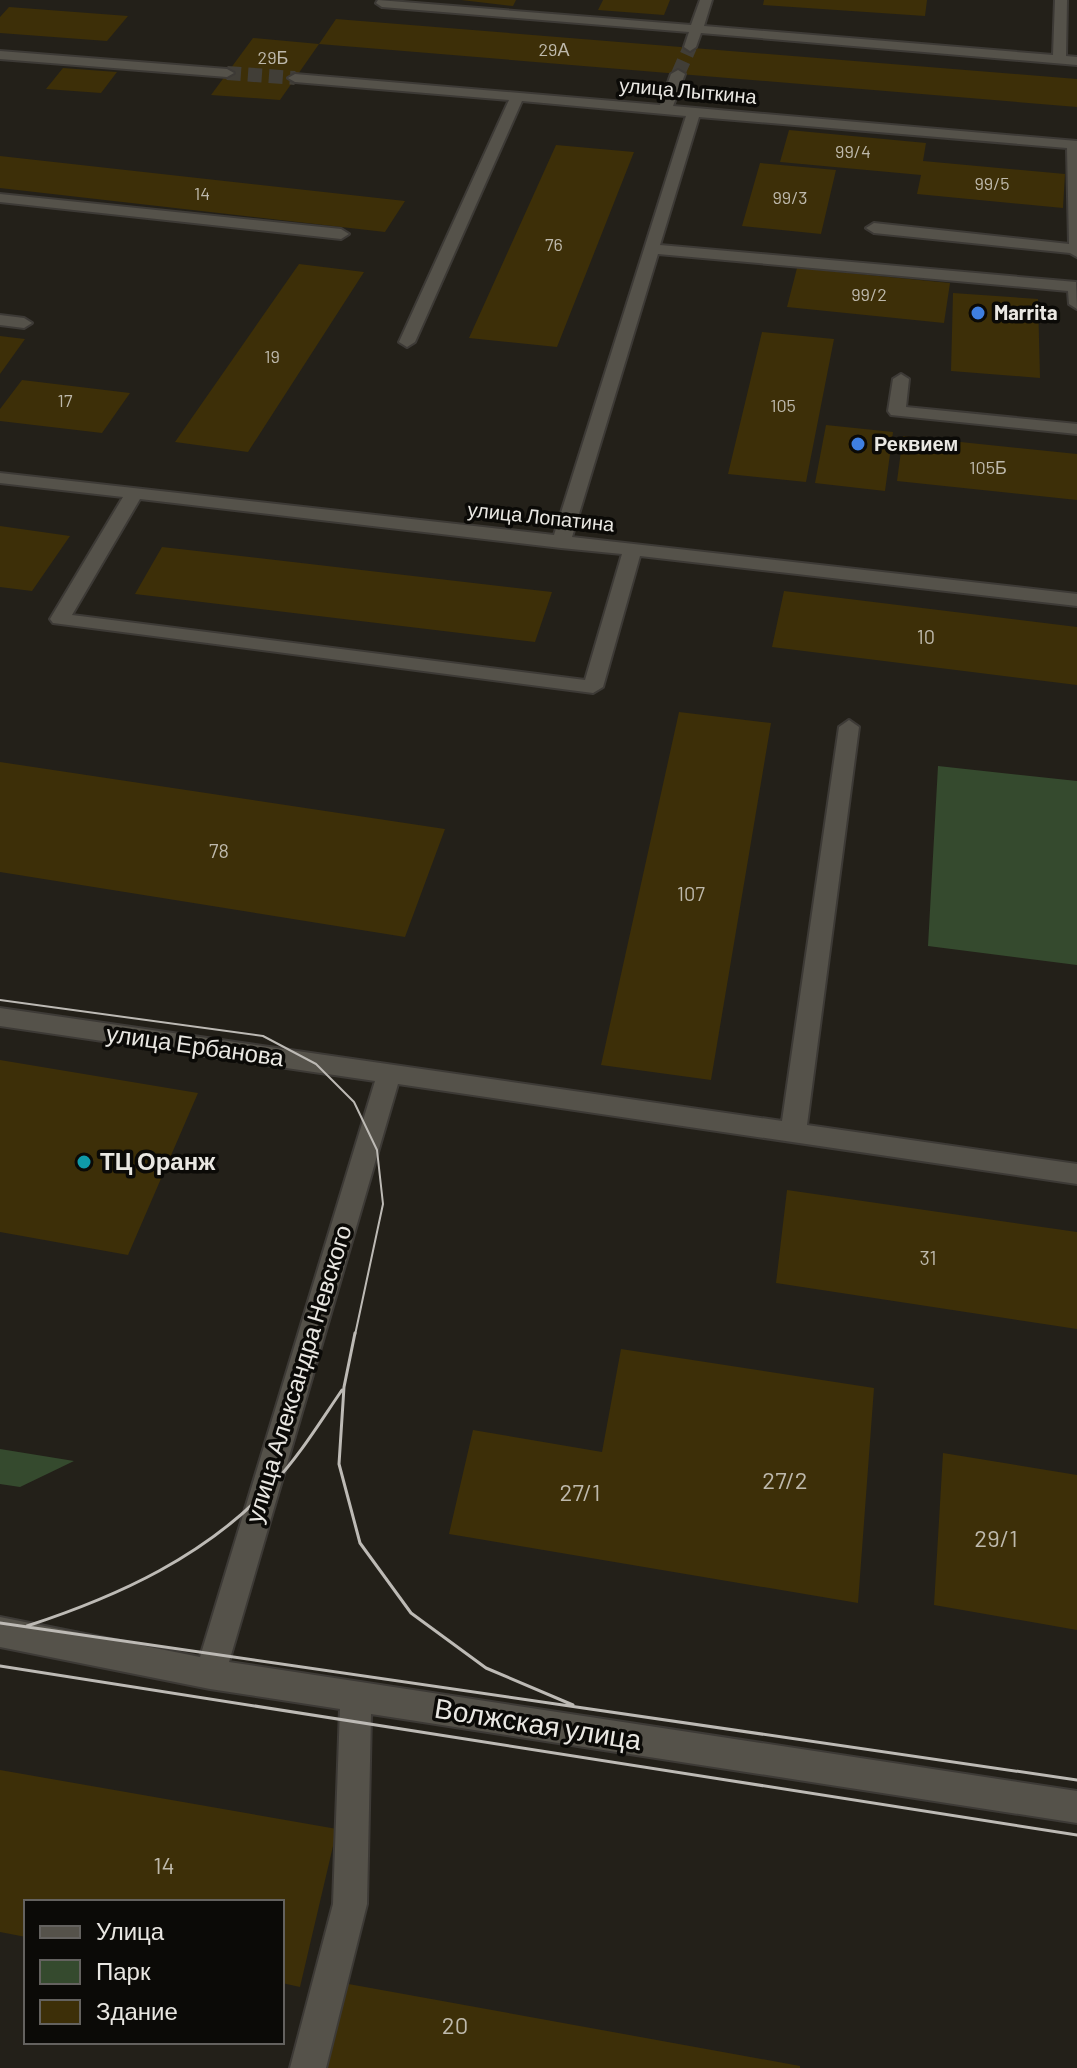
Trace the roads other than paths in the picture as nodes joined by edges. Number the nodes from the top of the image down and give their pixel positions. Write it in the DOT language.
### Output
graph roads {
  1 [pos="384,0"];
  2 [pos="706,0"];
  3 [pos="1061,0"];
  4 [pos="695,30"];
  5 [pos="690,47"];
  6 [pos="0,55"];
  7 [pos="1059,60"];
  8 [pos="1077,61"];
  9 [pos="227,73"];
  10 [pos="678,74"];
  11 [pos="295,78"];
  12 [pos="517,97"];
  13 [pos="665,109"];
  14 [pos="694,112"];
  15 [pos="1075,144"];
  16 [pos="0,198"];
  17 [pos="874,228"];
  18 [pos="341,234"];
  19 [pos="652,249"];
  20 [pos="1076,250"];
  21 [pos="1077,304"];
  22 [pos="0,320"];
  23 [pos="24,323"];
  24 [pos="407,342"];
  25 [pos="901,379"];
  26 [pos="1077,429"];
  27 [pos="0,478"];
  28 [pos="135,493"];
  29 [pos="561,542"];
  30 [pos="633,549"];
  31 [pos="1077,600"];
  32 [pos="849,727"];
  33 [pos="0,1017"];
  34 [pos="389,1075"];
  35 [pos="793,1133"];
  36 [pos="1077,1174"];
  37 [pos="0,1632"];
  38 [pos="210,1674"];
  39 [pos="356,1696"];
  40 [pos="1077,1807"];
  41 [pos="308,2068"];
  1 -- 4 [label="street"];
  2 -- 4 [label="street"];
  3 -- 7 [label="street"];
  4 -- 5 [label="street"];
  4 -- 7 [label="street"];
  6 -- 9 [label="street"];
  7 -- 8 [label="street"];
  10 -- 13 [label="street"];
  11 -- 12 [label="street, улица Лыткина"];
  12 -- 13 [label="street, улица Лыткина"];
  12 -- 24 [label="street"];
  13 -- 14 [label="street, улица Лыткина"];
  14 -- 15 [label="street, улица Лыткина"];
  14 -- 19 [label="street"];
  15 -- 20 [label="street"];
  16 -- 18 [label="street"];
  17 -- 20 [label="street"];
  19 -- 21 [label="street"];
  19 -- 29 [label="street"];
  22 -- 23 [label="street"];
  25 -- 26 [label="street"];
  27 -- 28 [label="street, улица Лопатина"];
  28 -- 29 [label="street, улица Лопатина"];
  28 -- 30 [label="street"];
  29 -- 30 [label="street, улица Лопатина"];
  30 -- 31 [label="street, улица Лопатина"];
  32 -- 35 [label="street"];
  33 -- 34 [label="street, улица Ербанова"];
  34 -- 35 [label="street, улица Ербанова"];
  34 -- 38 [label="street, улица Александра Невского"];
  35 -- 36 [label="street, улица Ербанова"];
  37 -- 38 [label="street, Волжская улица"];
  38 -- 39 [label="street, Волжская улица"];
  39 -- 40 [label="street, Волжская улица"];
  39 -- 41 [label="street"];
}
